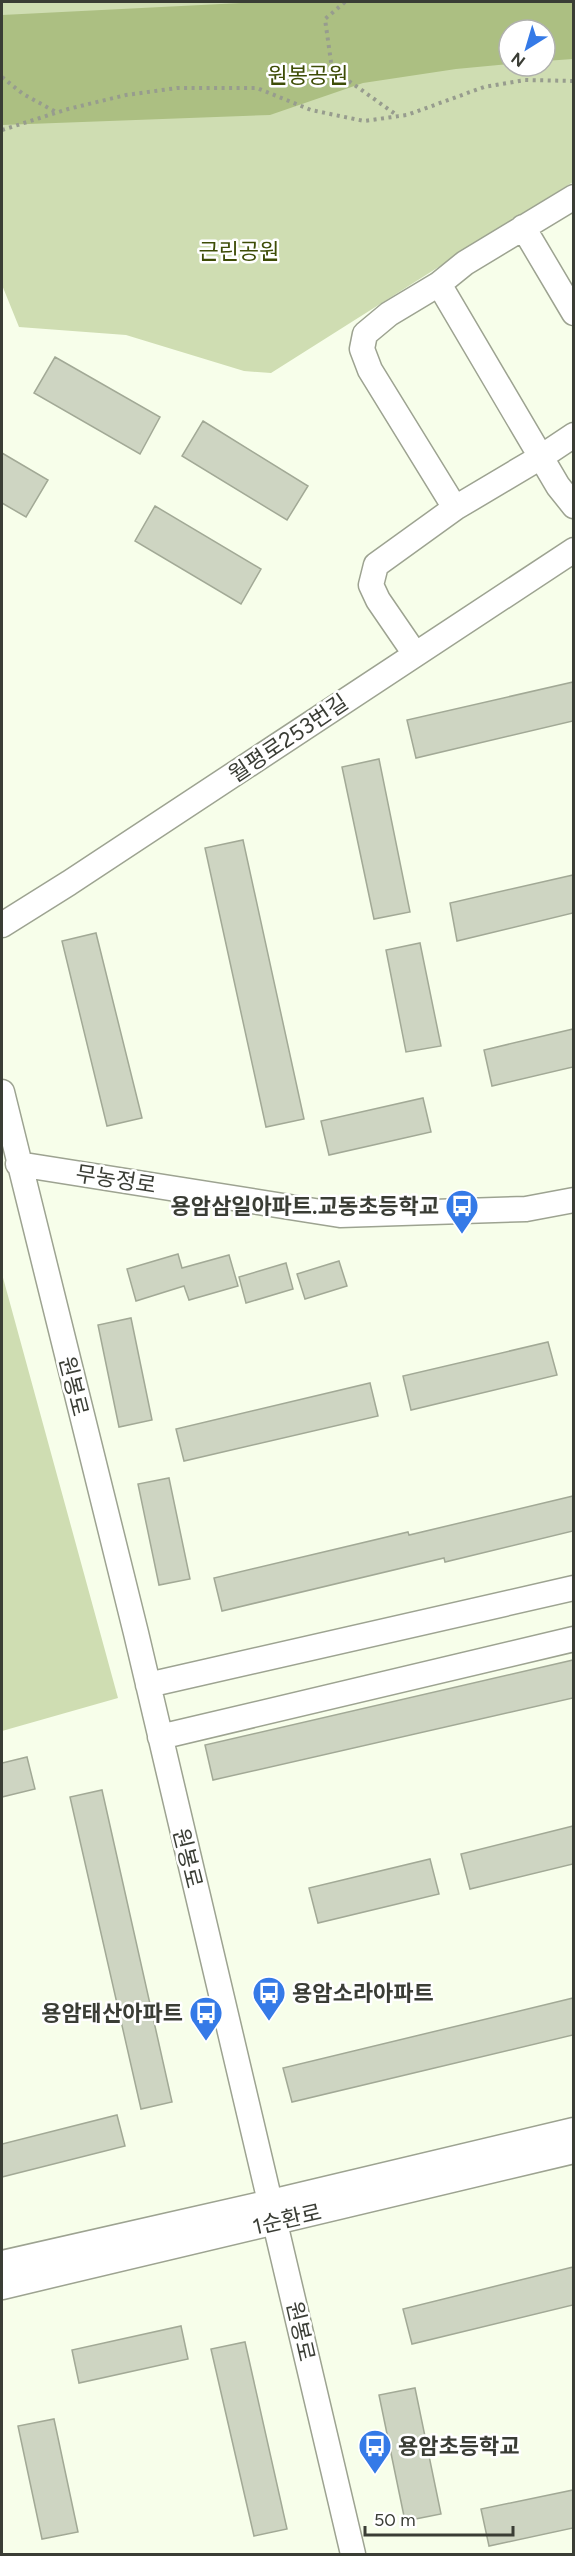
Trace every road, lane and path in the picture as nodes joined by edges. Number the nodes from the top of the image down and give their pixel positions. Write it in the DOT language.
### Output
graph roads {
  1 [pos="345,2"];
  2 [pos="2,77"];
  3 [pos="573,81"];
  4 [pos="56,112"];
  5 [pos="399,116"];
  6 [pos="2,130"];
  7 [pos="573,197"];
  8 [pos="523,227"];
  9 [pos="439,284"];
  10 [pos="573,313"];
  11 [pos="573,435"];
  12 [pos="542,457"];
  13 [pos="573,506"];
  14 [pos="455,508"];
  15 [pos="573,550"];
  16 [pos="415,654"];
  17 [pos="2,925"];
  18 [pos="2,1092"];
  19 [pos="18,1164"];
  20 [pos="573,1200"];
  21 [pos="573,1588"];
  22 [pos="573,1639"];
  23 [pos="148,1685"];
  24 [pos="160,1737"];
  25 [pos="573,2130"];
  26 [pos="573,2151"];
  27 [pos="274,2212"];
  28 [pos="2,2263"];
  29 [pos="2,2287"];
  30 [pos="353,2554"];
  1 -- 5 [label="path"];
  2 -- 4 [label="path"];
  3 -- 5 [label="path"];
  4 -- 5 [label="path"];
  4 -- 6 [label="path"];
  7 -- 8 [label="street"];
  8 -- 9 [label="street"];
  8 -- 10 [label="street"];
  9 -- 12 [label="street"];
  9 -- 14 [label="street"];
  11 -- 12 [label="street"];
  12 -- 13 [label="street"];
  12 -- 14 [label="street"];
  14 -- 16 [label="street"];
  15 -- 16 [label="street, 월평로253번길"];
  16 -- 17 [label="street, 월평로253번길"];
  18 -- 19 [label="street"];
  19 -- 20 [label="street, 무농정로"];
  19 -- 23 [label="street, 원봉로"];
  21 -- 23 [label="street"];
  22 -- 24 [label="street"];
  23 -- 24 [label="street, 원봉로"];
  24 -- 27 [label="street, 원봉로"];
  25 -- 27 [label="street, 1순환로"];
  26 -- 27 [label="street, 1순환로"];
  27 -- 28 [label="street, 1순환로"];
  27 -- 29 [label="street, 1순환로"];
  27 -- 30 [label="street, 원봉로"];
}
